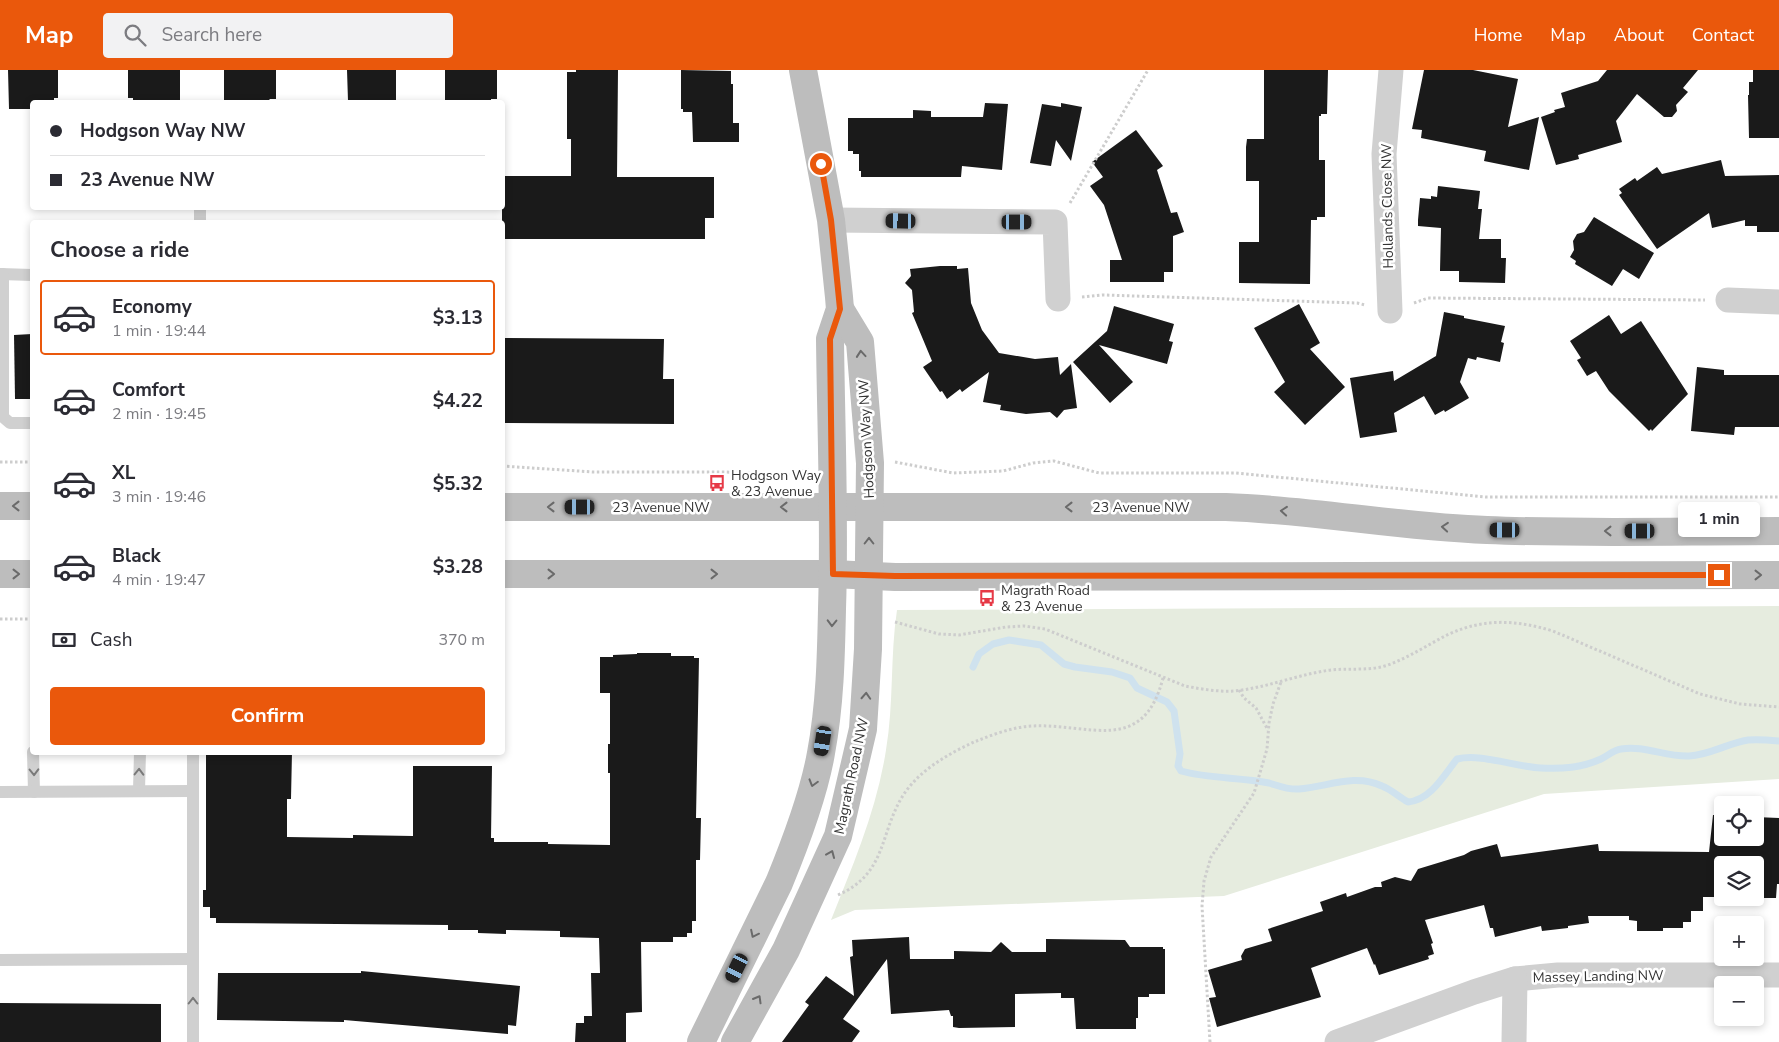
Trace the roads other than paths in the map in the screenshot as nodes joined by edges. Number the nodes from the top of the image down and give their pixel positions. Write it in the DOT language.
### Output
graph roads {
  1 [pos="804,70"];
  2 [pos="1391,70"];
  3 [pos="831,220"];
  4 [pos="30,275"];
  5 [pos="1,280"];
  6 [pos="1058,299"];
  7 [pos="1728,300"];
  8 [pos="1779,302"];
  9 [pos="840,309"];
  10 [pos="1390,311"];
  11 [pos="1,416"];
  12 [pos="30,423"];
  13 [pos="0,506"];
  14 [pos="30,506"];
  15 [pos="505,507"];
  16 [pos="833,507"];
  17 [pos="870,507"];
  18 [pos="1779,531"];
  19 [pos="0,574"];
  20 [pos="30,574"];
  21 [pos="505,574"];
  22 [pos="833,574"];
  23 [pos="869,575"];
  24 [pos="1779,575"];
  25 [pos="33,755"];
  26 [pos="140,755"];
  27 [pos="193,755"];
  28 [pos="139,791"];
  29 [pos="193,791"];
  30 [pos="0,792"];
  31 [pos="34,792"];
  32 [pos="0,960"];
  33 [pos="193,960"];
  34 [pos="1779,975"];
  35 [pos="1515,979"];
  36 [pos="193,1042"];
  37 [pos="701,1042"];
  38 [pos="735,1042"];
  39 [pos="1337,1042"];
  40 [pos="1514,1042"];
  1 -- 3 [label="main road, Hodgson Way NW"];
  2 -- 10 [label="street, Hollands Close NW"];
  3 -- 6 [label="street"];
  3 -- 9 [label="main road, Hodgson Way NW"];
  4 -- 5 [label="lane"];
  5 -- 11 [label="lane"];
  7 -- 8 [label="street"];
  9 -- 16 [label="main road, Hodgson Way NW"];
  17 -- 9 [label="main road, Hodgson Way NW, one-way"];
  11 -- 12 [label="lane"];
  14 -- 13 [label="main road, one-way"];
  16 -- 15 [label="main road, 23 Avenue NW, one-way"];
  16 -- 17 [label="main road, 23 Avenue NW"];
  16 -- 22 [label="main road, Hodgson Way NW"];
  18 -- 17 [label="main road, 23 Avenue NW, one-way"];
  23 -- 17 [label="main road, Hodgson Way NW, one-way"];
  19 -- 20 [label="main road, one-way"];
  21 -- 22 [label="main road, one-way"];
  22 -- 23 [label="main road"];
  22 -- 37 [label="main road, one-way"];
  23 -- 24 [label="main road, one-way"];
  38 -- 23 [label="main road, Magrath Road NW, one-way"];
  25 -- 31 [label="lane, one-way"];
  28 -- 26 [label="lane, one-way"];
  27 -- 29 [label="lane"];
  28 -- 29 [label="lane"];
  28 -- 31 [label="lane"];
  29 -- 33 [label="lane"];
  30 -- 31 [label="lane"];
  32 -- 33 [label="lane"];
  36 -- 33 [label="lane, one-way"];
  34 -- 35 [label="street, Massey Landing NW"];
  35 -- 39 [label="street, Massey Landing NW"];
  35 -- 40 [label="street"];
}
